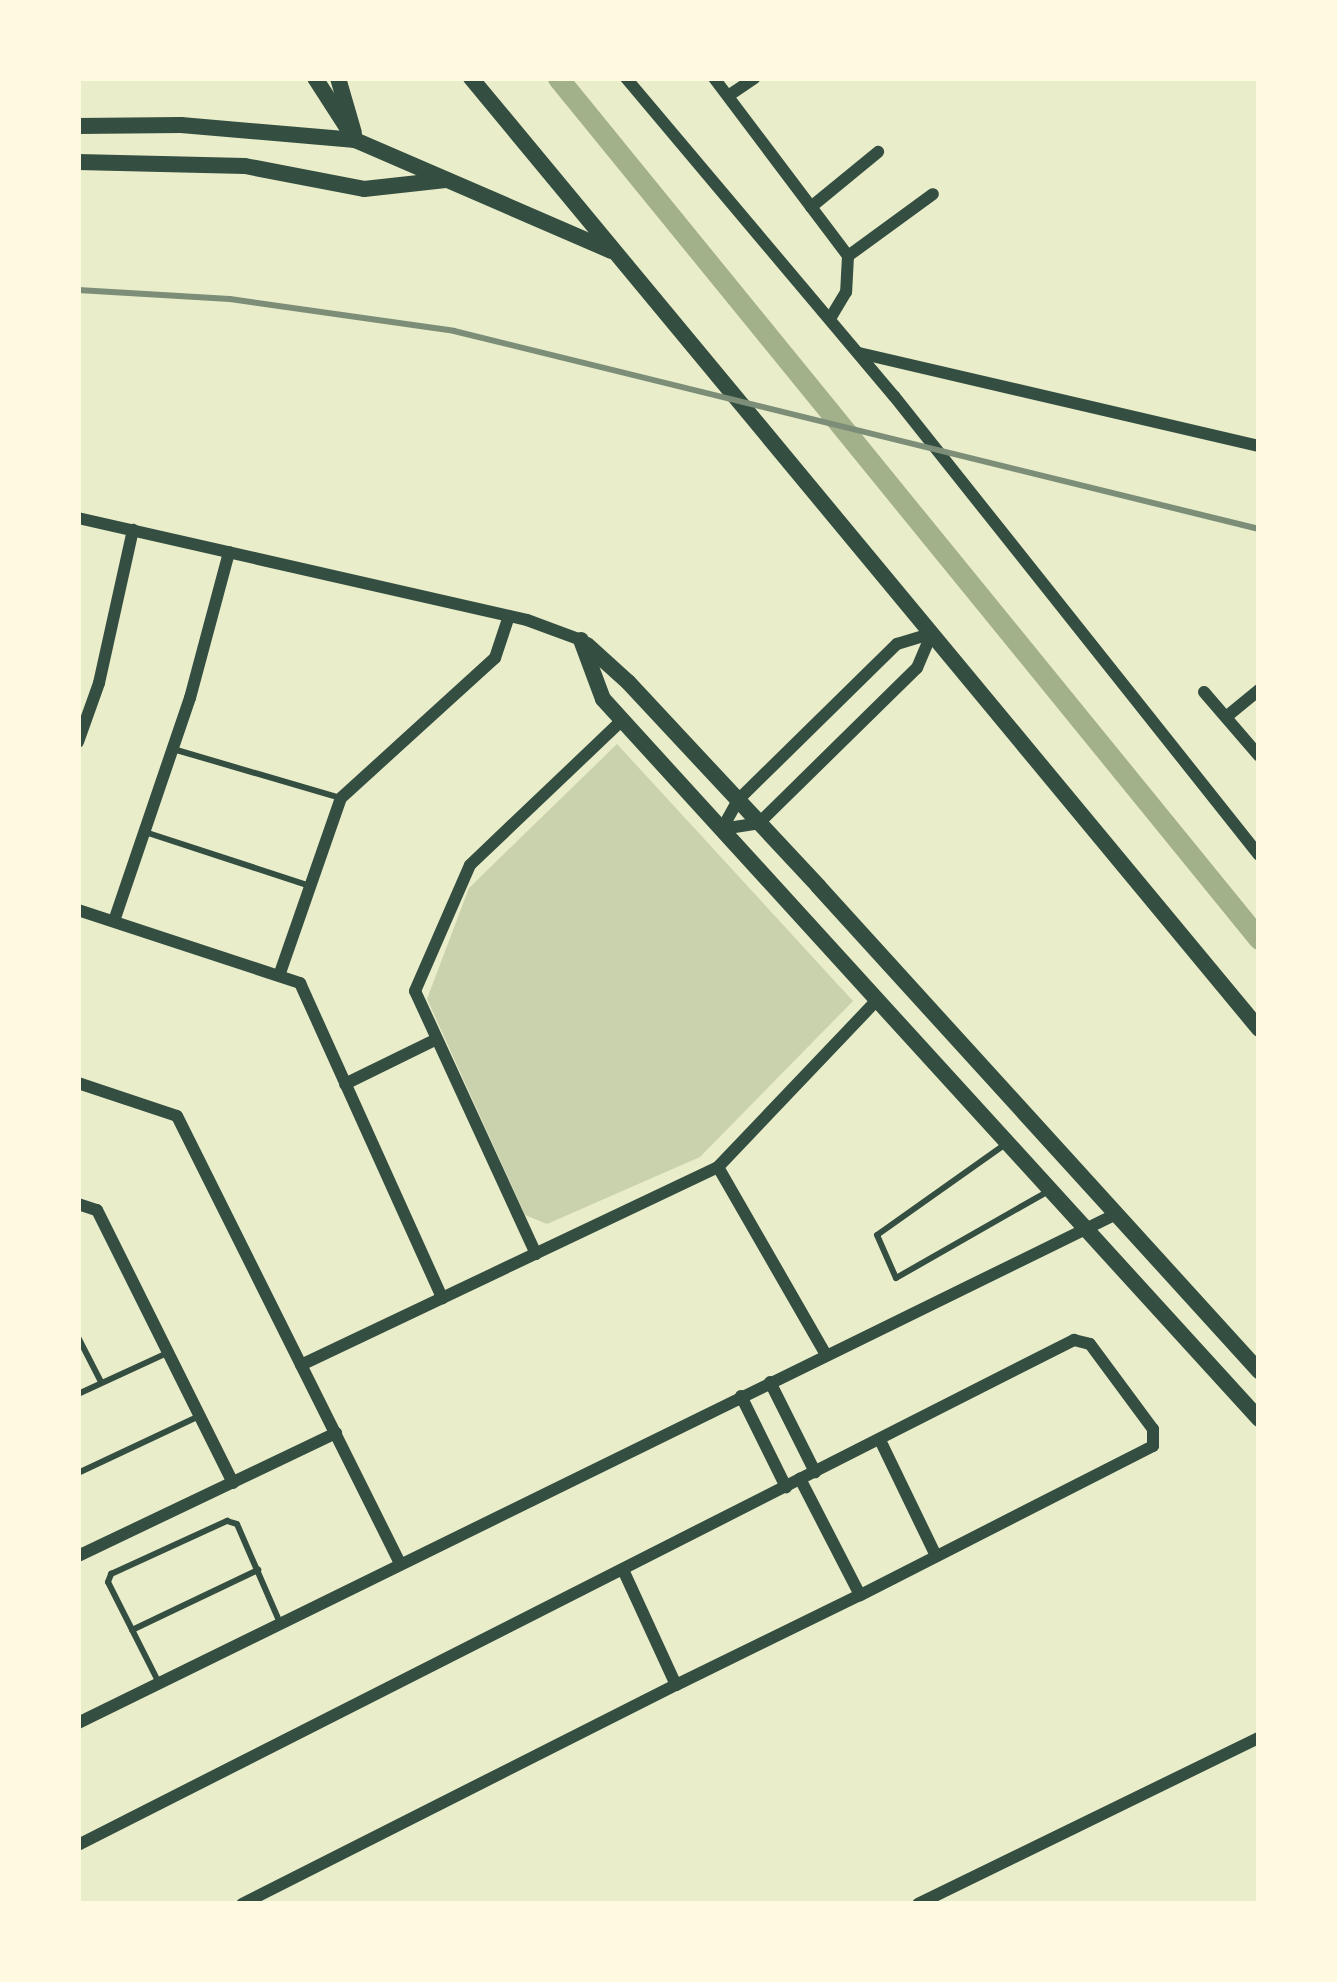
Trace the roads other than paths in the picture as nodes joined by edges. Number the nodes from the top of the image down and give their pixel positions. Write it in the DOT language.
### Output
graph roads {
  1 [pos="315,78"];
  2 [pos="338,78"];
  3 [pos="471,78"];
  4 [pos="626,78"];
  5 [pos="715,78"];
  6 [pos="755,78"];
  7 [pos="728,96"];
  8 [pos="78,126"];
  9 [pos="355,140"];
  10 [pos="878,152"];
  11 [pos="78,162"];
  12 [pos="447,179"];
  13 [pos="932,194"];
  14 [pos="812,207"];
  15 [pos="618,254"];
  16 [pos="848,256"];
  17 [pos="830,319"];
  18 [pos="858,353"];
  19 [pos="1259,446"];
  20 [pos="78,518"];
  21 [pos="134,530"];
  22 [pos="229,552"];
  23 [pos="509,616"];
  24 [pos="932,633"];
  25 [pos="581,640"];
  26 [pos="1259,690"];
  27 [pos="1204,692"];
  28 [pos="1226,717"];
  29 [pos="622,720"];
  30 [pos="78,742"];
  31 [pos="173,749"];
  32 [pos="1259,756"];
  33 [pos="341,798"];
  34 [pos="738,800"];
  35 [pos="759,823"];
  36 [pos="722,829"];
  37 [pos="145,832"];
  38 [pos="1259,855"];
  39 [pos="310,886"];
  40 [pos="78,910"];
  41 [pos="114,921"];
  42 [pos="280,973"];
  43 [pos="877,1000"];
  44 [pos="1259,1029"];
  45 [pos="437,1039"];
  46 [pos="78,1083"];
  47 [pos="345,1084"];
  48 [pos="1007,1143"];
  49 [pos="718,1167"];
  50 [pos="1050,1190"];
  51 [pos="78,1204"];
  52 [pos="1116,1214"];
  53 [pos="1085,1229"];
  54 [pos="536,1254"];
  55 [pos="442,1298"];
  56 [pos="78,1336"];
  57 [pos="168,1352"];
  58 [pos="826,1355"];
  59 [pos="302,1365"];
  60 [pos="1259,1371"];
  61 [pos="770,1382"];
  62 [pos="101,1383"];
  63 [pos="78,1394"];
  64 [pos="741,1396"];
  65 [pos="200,1416"];
  66 [pos="1259,1419"];
  67 [pos="336,1433"];
  68 [pos="880,1440"];
  69 [pos="815,1472"];
  70 [pos="78,1473"];
  71 [pos="800,1479"];
  72 [pos="232,1483"];
  73 [pos="786,1486"];
  74 [pos="78,1556"];
  75 [pos="936,1556"];
  76 [pos="400,1563"];
  77 [pos="258,1570"];
  78 [pos="624,1572"];
  79 [pos="860,1594"];
  80 [pos="280,1622"];
  81 [pos="132,1630"];
  82 [pos="159,1683"];
  83 [pos="676,1685"];
  84 [pos="78,1723"];
  85 [pos="1259,1738"];
  86 [pos="78,1844"];
  87 [pos="936,1900"];
  88 [pos="242,1904"];
  89 [pos="918,1904"];
  1 -- 9 [label="street"];
  2 -- 9 [label="street"];
  3 -- 15 [label="street"];
  4 -- 17 [label="street"];
  5 -- 7 [label="street"];
  6 -- 7 [label="street"];
  7 -- 14 [label="street"];
  8 -- 9 [label="street"];
  9 -- 12 [label="street"];
  10 -- 14 [label="street"];
  11 -- 12 [label="street"];
  12 -- 15 [label="street"];
  13 -- 16 [label="street"];
  14 -- 16 [label="street"];
  15 -- 24 [label="street"];
  16 -- 17 [label="street"];
  17 -- 18 [label="street"];
  18 -- 19 [label="street"];
  18 -- 38 [label="street"];
  20 -- 21 [label="street"];
  21 -- 22 [label="street"];
  21 -- 30 [label="street"];
  22 -- 23 [label="street"];
  22 -- 31 [label="street"];
  23 -- 25 [label="street"];
  23 -- 33 [label="street"];
  24 -- 34 [label="street"];
  24 -- 35 [label="street"];
  24 -- 44 [label="street"];
  25 -- 29 [label="street"];
  25 -- 34 [label="street"];
  26 -- 28 [label="street"];
  27 -- 28 [label="street"];
  28 -- 32 [label="street"];
  29 -- 36 [label="street"];
  29 -- 45 [label="street"];
  31 -- 33 [label="lane"];
  31 -- 37 [label="street"];
  33 -- 39 [label="street"];
  34 -- 35 [label="street"];
  34 -- 36 [label="street"];
  35 -- 36 [label="street"];
  35 -- 52 [label="street"];
  36 -- 43 [label="street"];
  37 -- 39 [label="lane"];
  37 -- 41 [label="street"];
  39 -- 42 [label="street"];
  40 -- 41 [label="street"];
  41 -- 42 [label="street"];
  42 -- 47 [label="street"];
  43 -- 48 [label="street"];
  43 -- 49 [label="street"];
  45 -- 47 [label="street"];
  45 -- 54 [label="street"];
  46 -- 59 [label="street"];
  47 -- 55 [label="street"];
  48 -- 50 [label="street"];
  48 -- 50 [label="lane"];
  49 -- 54 [label="street"];
  49 -- 58 [label="street"];
  50 -- 53 [label="street"];
  51 -- 57 [label="street"];
  52 -- 53 [label="street"];
  52 -- 60 [label="street"];
  53 -- 58 [label="street"];
  53 -- 66 [label="street"];
  54 -- 55 [label="street"];
  55 -- 59 [label="street"];
  56 -- 62 [label="lane"];
  57 -- 62 [label="lane"];
  57 -- 65 [label="street"];
  58 -- 61 [label="street"];
  59 -- 67 [label="street"];
  61 -- 64 [label="street"];
  61 -- 69 [label="street"];
  62 -- 63 [label="lane"];
  64 -- 73 [label="street"];
  64 -- 76 [label="street"];
  65 -- 70 [label="lane"];
  65 -- 72 [label="street"];
  67 -- 72 [label="street"];
  67 -- 76 [label="street"];
  68 -- 69 [label="street"];
  68 -- 75 [label="street"];
  68 -- 75 [label="street"];
  69 -- 71 [label="street"];
  71 -- 73 [label="street"];
  71 -- 79 [label="street"];
  72 -- 74 [label="street"];
  73 -- 78 [label="street"];
  75 -- 79 [label="street"];
  76 -- 80 [label="street"];
  77 -- 80 [label="lane"];
  77 -- 81 [label="lane"];
  77 -- 81 [label="lane"];
  78 -- 83 [label="street"];
  78 -- 86 [label="street"];
  79 -- 83 [label="street"];
  80 -- 82 [label="street"];
  81 -- 82 [label="lane"];
  82 -- 84 [label="street"];
  83 -- 88 [label="street"];
  85 -- 87 [label="street"];
  87 -- 89 [label="street"];
}
